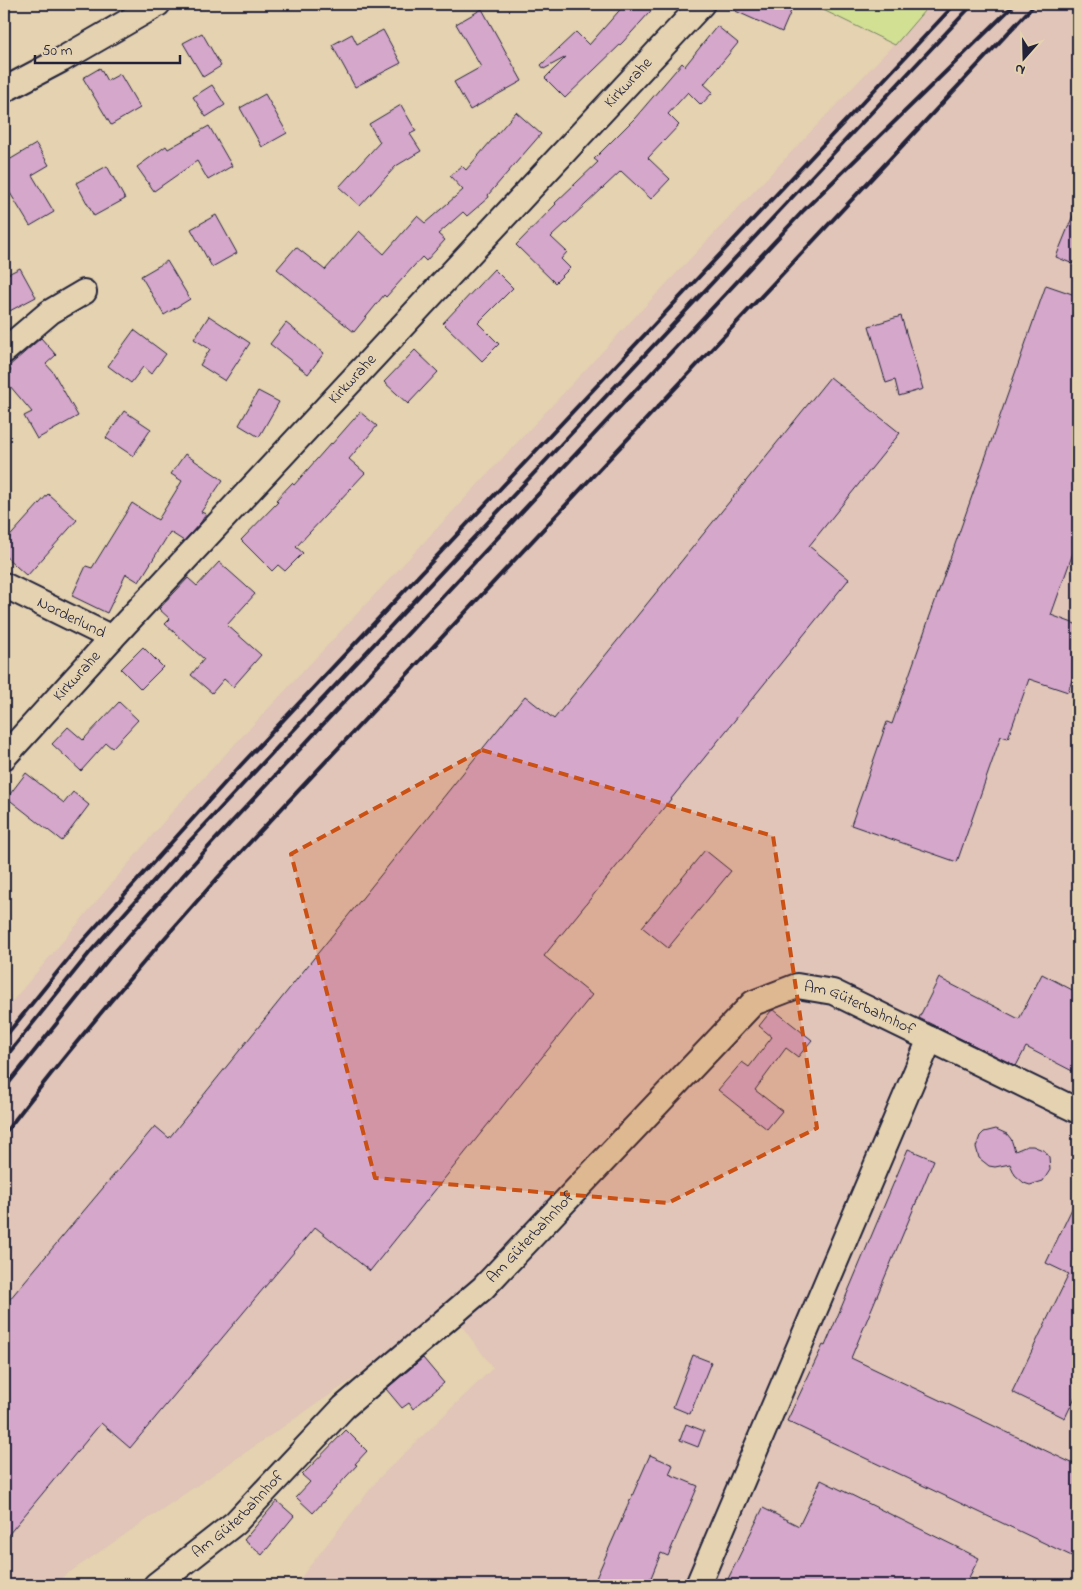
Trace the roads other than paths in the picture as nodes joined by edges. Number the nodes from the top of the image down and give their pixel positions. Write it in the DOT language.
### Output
graph roads {
  1 [pos="158,4"];
  2 [pos="702,4"];
  3 [pos="4,90"];
  4 [pos="84,292"];
  5 [pos="4,351"];
  6 [pos="4,586"];
  7 [pos="112,638"];
  8 [pos="4,757"];
  9 [pos="930,1039"];
  10 [pos="1078,1111"];
  11 [pos="156,1585"];
  12 [pos="698,1585"];
  1 -- 3 [label="street"];
  2 -- 7 [label="street, Kirkwrahe"];
  4 -- 5 [label="street"];
  6 -- 7 [label="street, Norderlund"];
  7 -- 8 [label="street, Kirkwrahe"];
  9 -- 10 [label="street, Am Güterbahnhof"];
  9 -- 11 [label="street, Am Güterbahnhof"];
  9 -- 12 [label="street, Am Güterbahnhof"];
}
